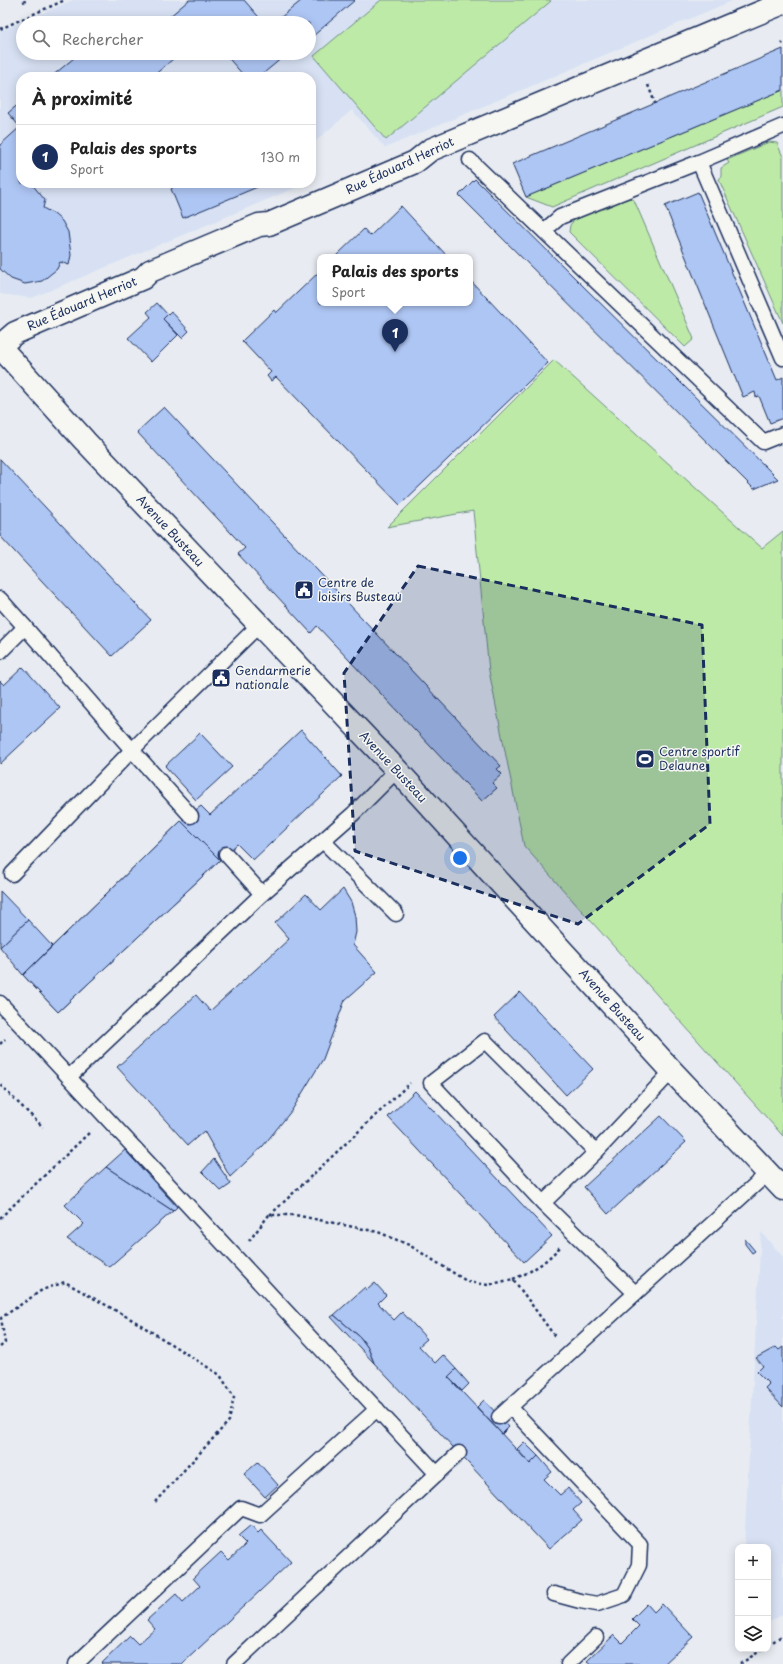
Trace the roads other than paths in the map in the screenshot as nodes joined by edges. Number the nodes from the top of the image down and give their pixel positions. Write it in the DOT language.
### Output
graph roads {
  1 [pos="783,3"];
  2 [pos="782,128"];
  3 [pos="470,160"];
  4 [pos="699,162"];
  5 [pos="545,230"];
  6 [pos="0,347"];
  7 [pos="783,358"];
  8 [pos="783,434"];
  9 [pos="0,599"];
  10 [pos="259,626"];
  11 [pos="25,627"];
  12 [pos="0,652"];
  13 [pos="132,750"];
  14 [pos="397,770"];
  15 [pos="191,816"];
  16 [pos="323,841"];
  17 [pos="226,854"];
  18 [pos="12,874"];
  19 [pos="262,894"];
  20 [pos="396,914"];
  21 [pos="0,1003"];
  22 [pos="672,1071"];
  23 [pos="68,1077"];
  24 [pos="596,1152"];
  25 [pos="768,1173"];
  26 [pos="783,1189"];
  27 [pos="543,1204"];
  28 [pos="635,1293"];
  29 [pos="510,1407"];
  30 [pos="377,1409"];
  31 [pos="499,1417"];
  32 [pos="459,1454"];
  33 [pos="437,1474"];
  34 [pos="554,1594"];
  35 [pos="596,1637"];
  36 [pos="76,1664"];
  37 [pos="234,1664"];
  38 [pos="568,1664"];
  1 -- 6 [label="street, Rue Édouard Herriot"];
  2 -- 4 [label="lane"];
  3 -- 5 [label="lane"];
  4 -- 5 [label="lane"];
  4 -- 7 [label="lane"];
  5 -- 8 [label="lane"];
  6 -- 10 [label="street, Avenue Busteau"];
  9 -- 11 [label="lane"];
  10 -- 13 [label="lane"];
  10 -- 14 [label="street, Avenue Busteau"];
  11 -- 12 [label="lane"];
  11 -- 13 [label="lane"];
  13 -- 15 [label="lane"];
  13 -- 18 [label="lane"];
  14 -- 16 [label="lane"];
  14 -- 22 [label="street, Avenue Busteau"];
  16 -- 19 [label="lane"];
  16 -- 20 [label="lane"];
  17 -- 19 [label="lane"];
  19 -- 23 [label="lane"];
  21 -- 23 [label="lane"];
  22 -- 24 [label="lane"];
  22 -- 25 [label="street, Avenue Busteau"];
  23 -- 30 [label="lane"];
  24 -- 27 [label="lane"];
  24 -- 27 [label="lane"];
  25 -- 26 [label="street, Avenue Busteau"];
  25 -- 28 [label="lane"];
  27 -- 28 [label="lane"];
  28 -- 29 [label="lane"];
  29 -- 31 [label="lane"];
  29 -- 34 [label="lane"];
  30 -- 33 [label="lane"];
  30 -- 36 [label="lane"];
  32 -- 33 [label="lane"];
  33 -- 37 [label="lane"];
  35 -- 38 [label="lane"];
}
